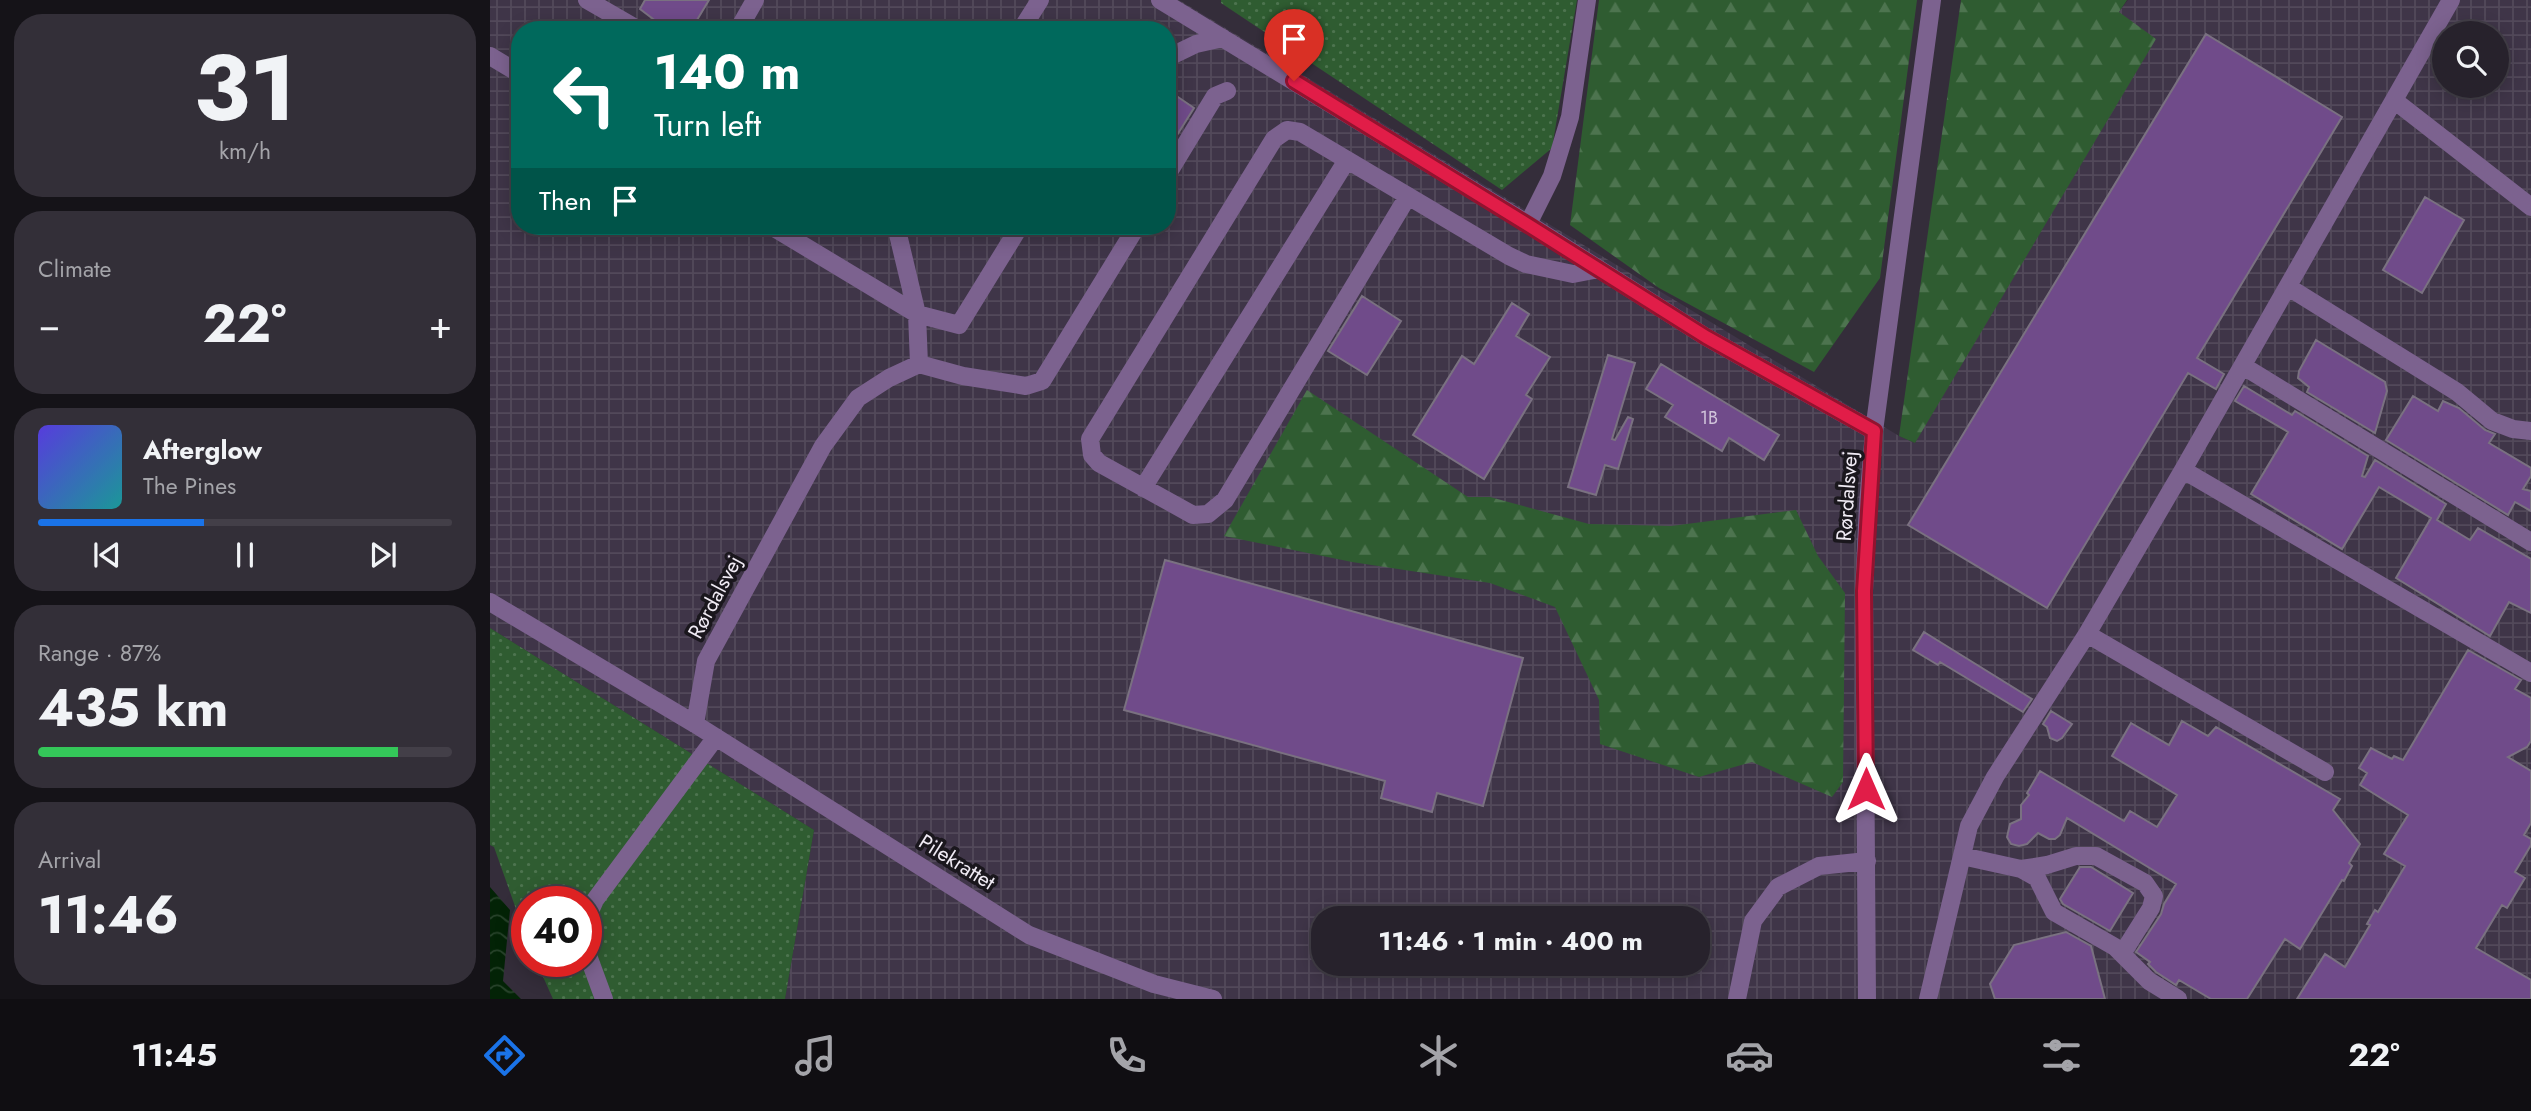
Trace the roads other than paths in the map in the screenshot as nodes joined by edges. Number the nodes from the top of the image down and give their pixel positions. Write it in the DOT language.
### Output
graph roads {
  1 [pos="587,0"];
  2 [pos="755,0"];
  3 [pos="1040,0"];
  4 [pos="1160,0"];
  5 [pos="1587,0"];
  6 [pos="1932,0"];
  7 [pos="2451,0"];
  8 [pos="623,21"];
  9 [pos="743,21"];
  10 [pos="1027,21"];
  11 [pos="1223,38"];
  12 [pos="1176,54"];
  13 [pos="490,56"];
  14 [pos="511,69"];
  15 [pos="1227,91"];
  16 [pos="2395,101"];
  17 [pos="1176,160"];
  18 [pos="1347,160"];
  19 [pos="1408,196"];
  20 [pos="2531,207"];
  21 [pos="1528,225"];
  22 [pos="786,235"];
  23 [pos="898,235"];
  24 [pos="1015,235"];
  25 [pos="1131,235"];
  26 [pos="1599,269"];
  27 [pos="2288,287"];
  28 [pos="917,314"];
  29 [pos="919,364"];
  30 [pos="2243,366"];
  31 [pos="1874,431"];
  32 [pos="2531,431"];
  33 [pos="2183,470"];
  34 [pos="1143,488"];
  35 [pos="2531,542"];
  36 [pos="490,602"];
  37 [pos="2087,634"];
  38 [pos="2531,673"];
  39 [pos="695,724"];
  40 [pos="716,737"];
  41 [pos="2325,772"];
  42 [pos="1962,856"];
  43 [pos="1867,861"];
  44 [pos="2021,869"];
  45 [pos="602,891"];
  46 [pos="2122,954"];
  47 [pos="596,977"];
  48 [pos="604,999"];
  49 [pos="1213,999"];
  50 [pos="1737,999"];
  51 [pos="1867,999"];
  52 [pos="1928,999"];
  53 [pos="2178,999"];
  1 -- 8 [label="street"];
  2 -- 9 [label="street"];
  3 -- 10 [label="street"];
  4 -- 11 [label="street"];
  5 -- 21 [label="street"];
  6 -- 31 [label="street, Rørdalsvej"];
  7 -- 16 [label="street"];
  11 -- 12 [label="street"];
  11 -- 21 [label="street"];
  13 -- 14 [label="street"];
  15 -- 17 [label="street"];
  16 -- 20 [label="street"];
  16 -- 27 [label="street"];
  18 -- 19 [label="street"];
  18 -- 34 [label="street"];
  18 -- 34 [label="street"];
  19 -- 26 [label="street"];
  19 -- 34 [label="street"];
  21 -- 26 [label="street"];
  22 -- 28 [label="street"];
  23 -- 28 [label="street"];
  24 -- 28 [label="street"];
  25 -- 29 [label="street"];
  26 -- 31 [label="street"];
  27 -- 30 [label="street"];
  27 -- 32 [label="street"];
  28 -- 29 [label="street"];
  29 -- 39 [label="street, Rørdalsvej"];
  30 -- 33 [label="street"];
  30 -- 35 [label="street"];
  31 -- 43 [label="street, Rørdalsvej"];
  33 -- 37 [label="street"];
  33 -- 38 [label="street"];
  36 -- 39 [label="street"];
  37 -- 41 [label="street"];
  37 -- 42 [label="street"];
  39 -- 40 [label="street, Pilekrattet"];
  40 -- 45 [label="street"];
  40 -- 49 [label="street, Pilekrattet"];
  42 -- 44 [label="street"];
  42 -- 52 [label="street"];
  43 -- 50 [label="street"];
  43 -- 51 [label="street, Rørdalsvej"];
  44 -- 46 [label="street"];
  44 -- 46 [label="street"];
  46 -- 53 [label="street"];
  47 -- 48 [label="street"];
}
